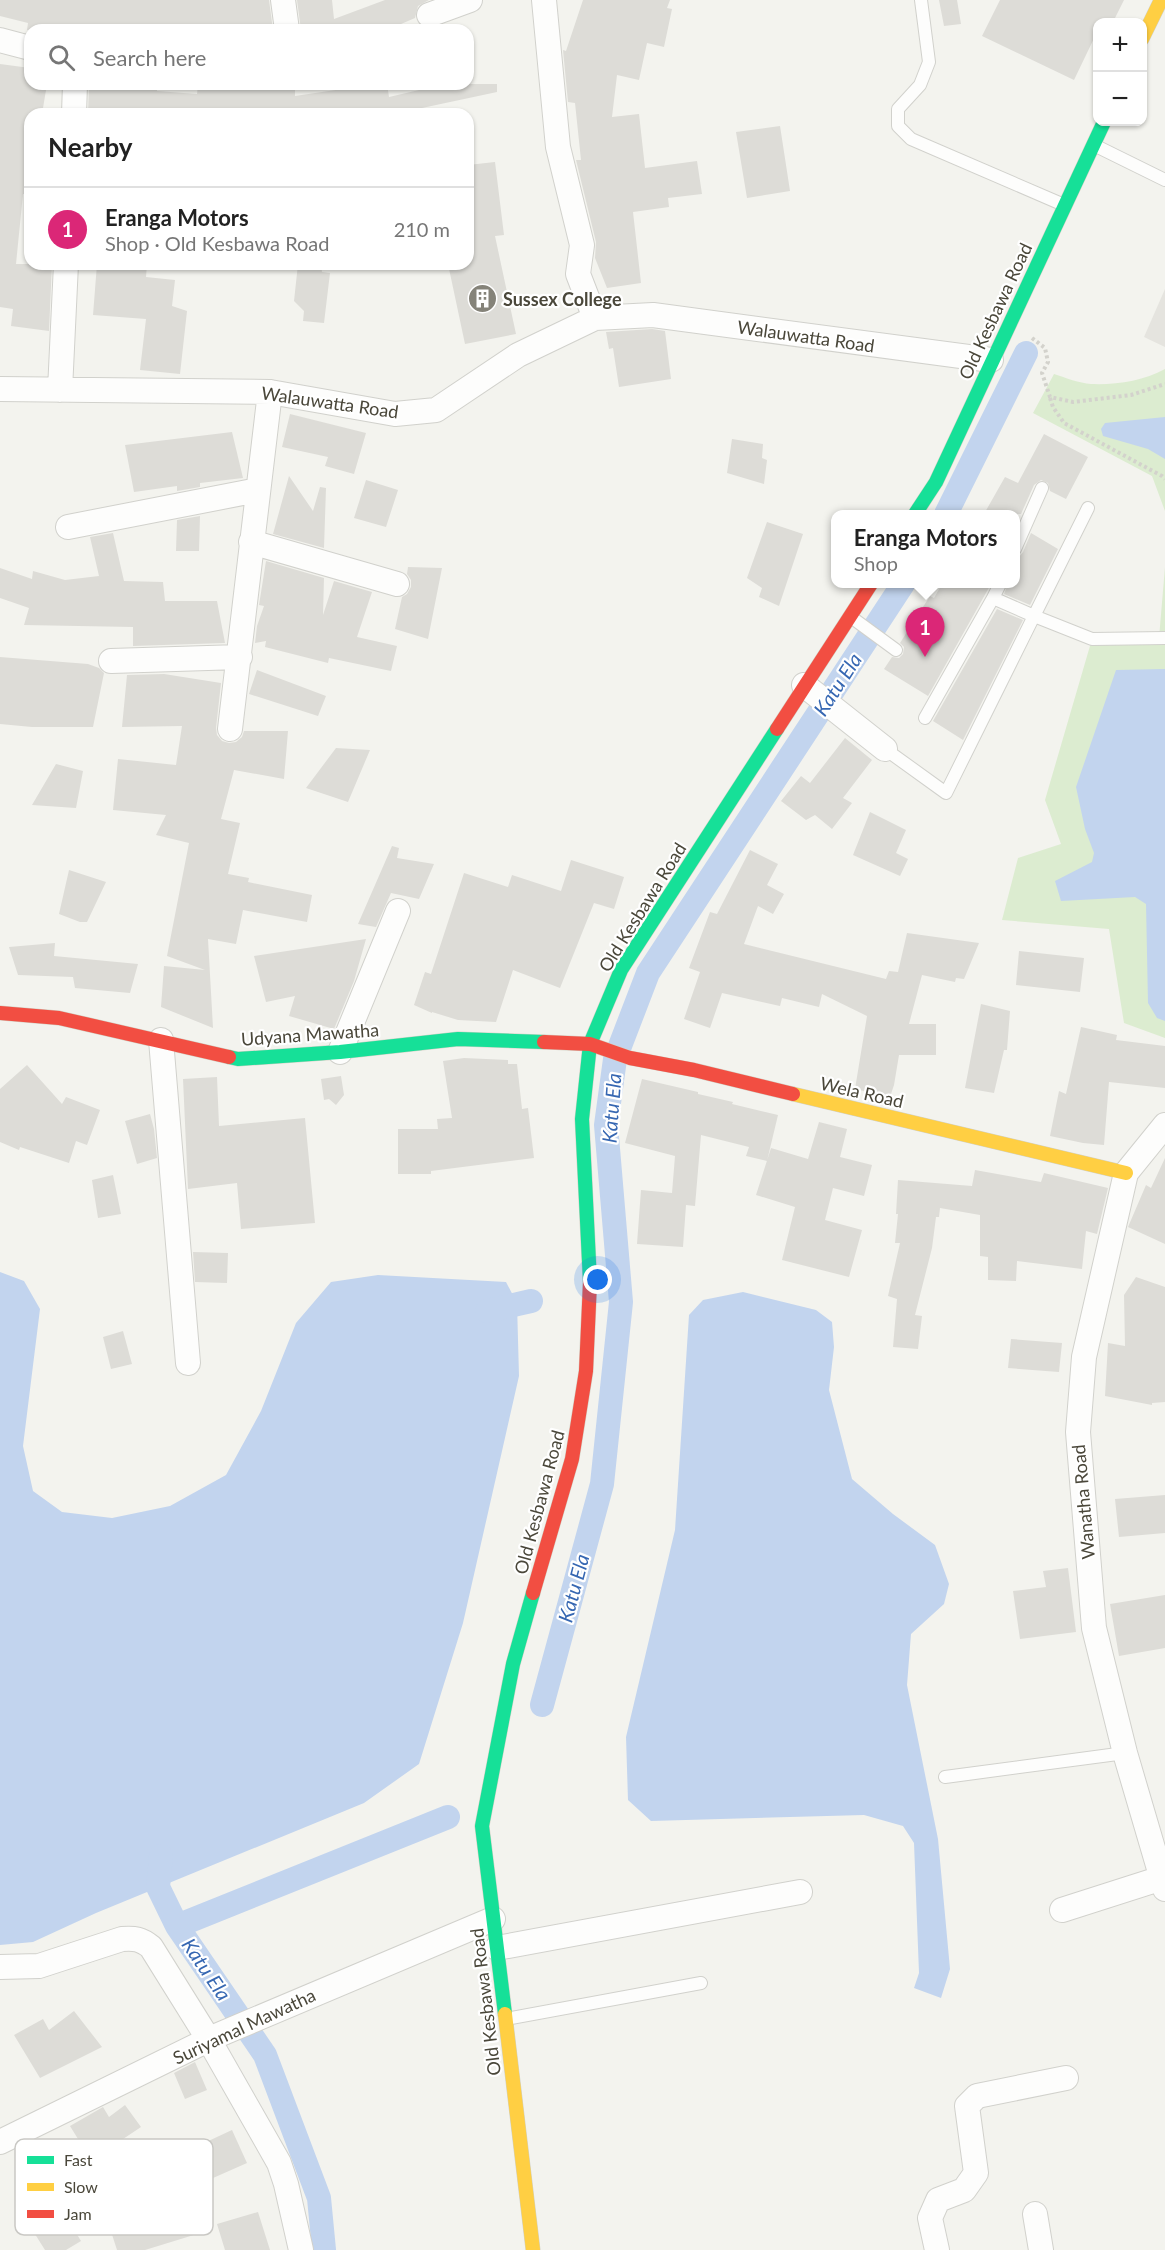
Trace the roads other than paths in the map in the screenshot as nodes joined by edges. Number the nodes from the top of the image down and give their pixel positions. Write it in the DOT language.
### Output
graph roads {
  1 [pos="283,0"];
  2 [pos="471,0"];
  3 [pos="544,0"];
  4 [pos="921,0"];
  5 [pos="1161,0"];
  6 [pos="429,15"];
  7 [pos="286,24"];
  8 [pos="1147,30"];
  9 [pos="0,40"];
  10 [pos="24,46"];
  11 [pos="75,90"];
  12 [pos="74,108"];
  13 [pos="1102,126"];
  14 [pos="1093,144"];
  15 [pos="1165,180"];
  16 [pos="1064,205"];
  17 [pos="66,270"];
  18 [pos="595,318"];
  19 [pos="991,360"];
  20 [pos="0,389"];
  21 [pos="60,390"];
  22 [pos="270,392"];
  23 [pos="1042,488"];
  24 [pos="258,490"];
  25 [pos="1088,508"];
  26 [pos="918,510"];
  27 [pos="68,527"];
  28 [pos="1020,538"];
  29 [pos="251,542"];
  30 [pos="397,584"];
  31 [pos="868,588"];
  32 [pos="998,588"];
  33 [pos="993,598"];
  34 [pos="850,616"];
  35 [pos="1034,616"];
  36 [pos="1165,638"];
  37 [pos="896,650"];
  38 [pos="240,657"];
  39 [pos="111,661"];
  40 [pos="804,685"];
  41 [pos="925,718"];
  42 [pos="231,729"];
  43 [pos="885,749"];
  44 [pos="398,911"];
  45 [pos="0,1012"];
  46 [pos="160,1040"];
  47 [pos="597,1046"];
  48 [pos="340,1052"];
  49 [pos="1165,1125"];
  50 [pos="1126,1173"];
  51 [pos="188,1363"];
  52 [pos="1125,1753"];
  53 [pos="945,1777"];
  54 [pos="1162,1872"];
  55 [pos="800,1892"];
  56 [pos="1062,1910"];
  57 [pos="493,1919"];
  58 [pos="497,1948"];
  59 [pos="0,1967"];
  60 [pos="701,1983"];
  61 [pos="505,2019"];
  62 [pos="213,2038"];
  63 [pos="1066,2078"];
  64 [pos="0,2142"];
  65 [pos="1035,2214"];
  66 [pos="301,2250"];
  67 [pos="533,2250"];
  68 [pos="937,2250"];
  69 [pos="1041,2250"];
  1 -- 7 [label="street"];
  2 -- 6 [label="street"];
  3 -- 18 [label="street"];
  4 -- 16 [label="lane"];
  5 -- 8 [label="main road"];
  9 -- 10 [label="street"];
  11 -- 12 [label="street"];
  13 -- 14 [label="main road, Old Kesbawa Road"];
  14 -- 15 [label="lane"];
  14 -- 16 [label="main road, Old Kesbawa Road"];
  16 -- 19 [label="main road, Old Kesbawa Road"];
  17 -- 21 [label="street"];
  18 -- 19 [label="street, Walauwatta Road"];
  18 -- 22 [label="street, Walauwatta Road"];
  19 -- 26 [label="main road, Old Kesbawa Road"];
  20 -- 21 [label="street, Walauwatta Road"];
  21 -- 22 [label="street, Walauwatta Road"];
  22 -- 24 [label="street"];
  23 -- 28 [label="lane"];
  24 -- 27 [label="street"];
  24 -- 29 [label="street"];
  25 -- 35 [label="lane"];
  29 -- 30 [label="street"];
  29 -- 38 [label="street"];
  31 -- 34 [label="main road, Old Kesbawa Road"];
  32 -- 33 [label="lane"];
  33 -- 35 [label="lane"];
  33 -- 41 [label="lane"];
  34 -- 37 [label="lane"];
  34 -- 40 [label="main road, Old Kesbawa Road"];
  35 -- 36 [label="lane"];
  35 -- 43 [label="lane"];
  38 -- 39 [label="street"];
  38 -- 42 [label="street"];
  40 -- 43 [label="street"];
  40 -- 47 [label="main road, Old Kesbawa Road"];
  44 -- 48 [label="street"];
  45 -- 46 [label="main road, Udyana Mawatha"];
  46 -- 48 [label="main road, Udyana Mawatha"];
  46 -- 51 [label="street"];
  47 -- 48 [label="main road, Udyana Mawatha"];
  47 -- 50 [label="main road, Wela Road"];
  47 -- 57 [label="main road, Old Kesbawa Road"];
  49 -- 50 [label="street, Wanatha Road"];
  50 -- 52 [label="street, Wanatha Road"];
  52 -- 53 [label="lane"];
  52 -- 54 [label="street, Wanatha Road"];
  54 -- 56 [label="street"];
  55 -- 58 [label="street"];
  57 -- 58 [label="main road, Old Kesbawa Road"];
  57 -- 62 [label="street, Suriyamal Mawatha"];
  58 -- 61 [label="main road, Old Kesbawa Road"];
  59 -- 62 [label="street"];
  60 -- 61 [label="lane"];
  61 -- 67 [label="main road, Old Kesbawa Road"];
  62 -- 64 [label="street, Suriyamal Mawatha"];
  62 -- 66 [label="street"];
  63 -- 68 [label="street"];
  65 -- 69 [label="street"];
}
